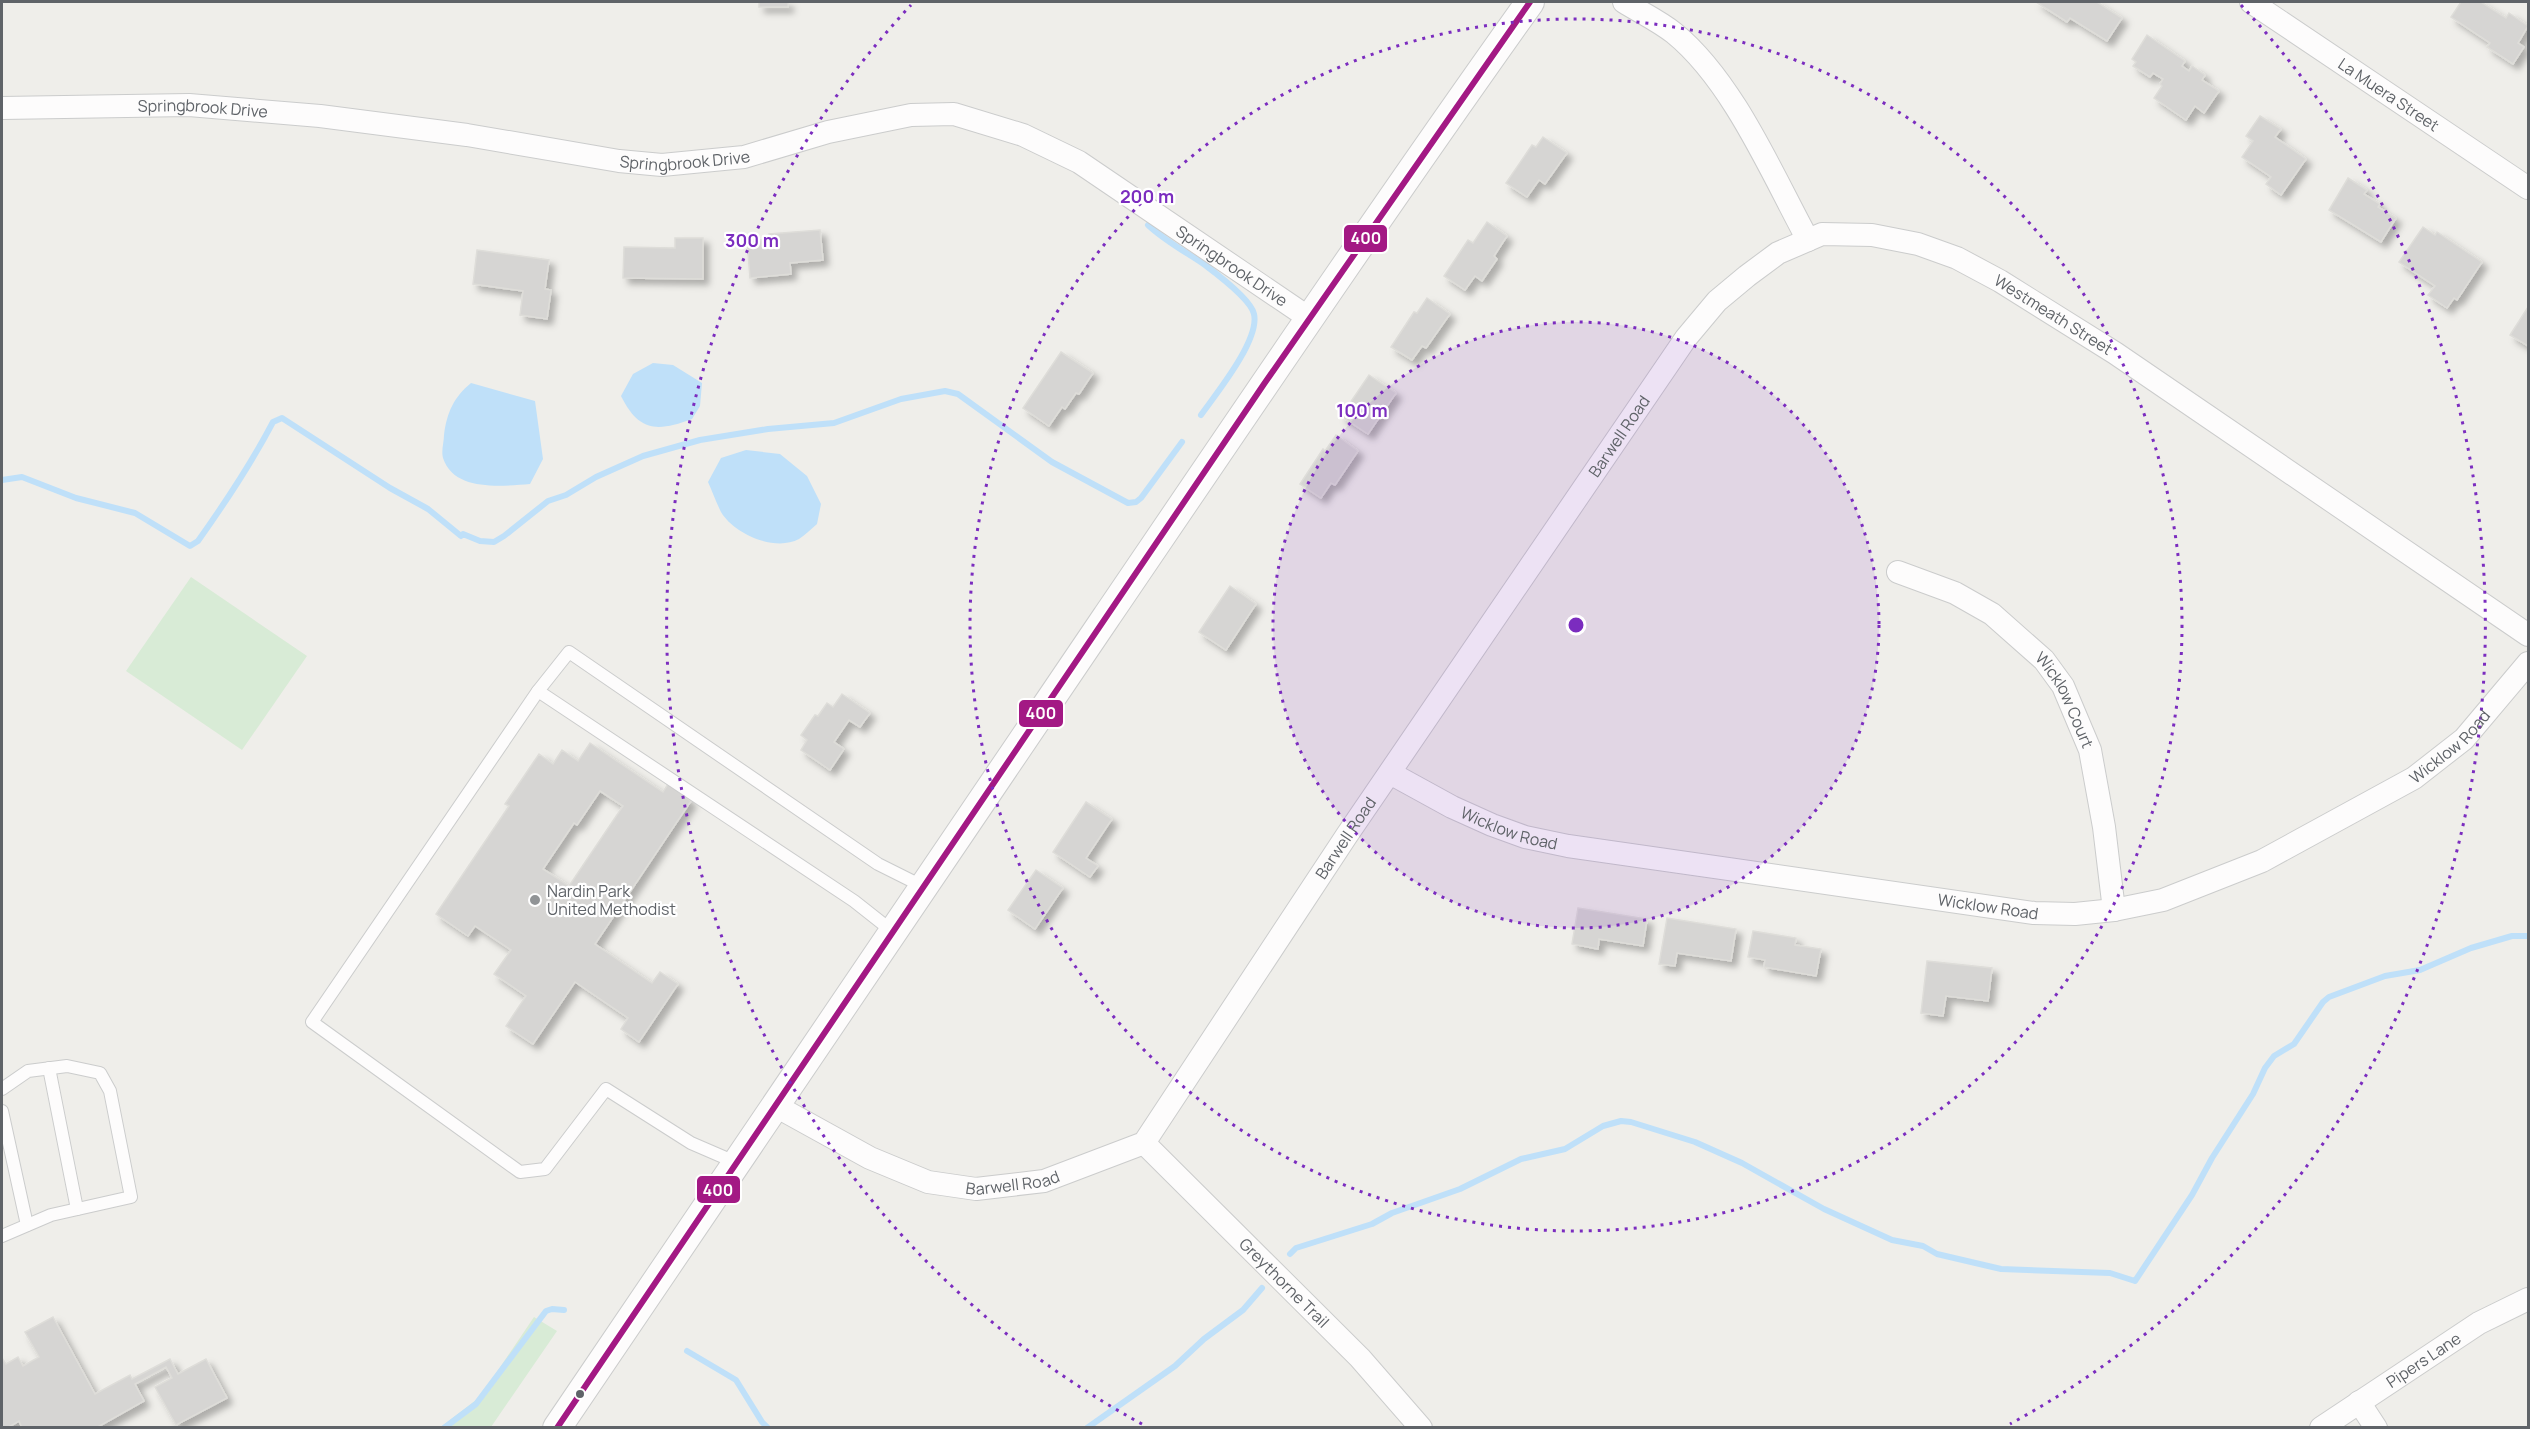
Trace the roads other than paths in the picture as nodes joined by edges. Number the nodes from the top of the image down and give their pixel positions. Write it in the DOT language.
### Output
graph roads {
  1 [pos="1530,2"];
  2 [pos="1624,2"];
  3 [pos="2251,2"];
  4 [pos="2,108"];
  5 [pos="2529,188"];
  6 [pos="1808,240"];
  7 [pos="1309,318"];
  8 [pos="1898,572"];
  9 [pos="2529,635"];
  10 [pos="2529,663"];
  11 [pos="538,691"];
  12 [pos="1390,773"];
  13 [pos="922,886"];
  14 [pos="2114,910"];
  15 [pos="891,931"];
  16 [pos="49,1068"];
  17 [pos="2,1089"];
  18 [pos="774,1105"];
  19 [pos="2,1111"];
  20 [pos="1144,1143"];
  21 [pos="735,1162"];
  22 [pos="77,1209"];
  23 [pos="27,1226"];
  24 [pos="2,1236"];
  25 [pos="2529,1299"];
  26 [pos="2360,1402"];
  27 [pos="557,1428"];
  28 [pos="1421,1428"];
  29 [pos="2320,1428"];
  30 [pos="2376,1428"];
  1 -- 7 [label="street"];
  2 -- 6 [label="street"];
  3 -- 5 [label="street, La Muera Street"];
  4 -- 7 [label="street, Springbrook Drive"];
  6 -- 9 [label="street, Westmeath Street"];
  6 -- 12 [label="street, Barwell Road"];
  7 -- 13 [label="street"];
  8 -- 14 [label="street, Wicklow Court"];
  10 -- 14 [label="street, Wicklow Road"];
  11 -- 13 [label="lane"];
  11 -- 15 [label="lane"];
  11 -- 21 [label="lane"];
  12 -- 14 [label="street, Wicklow Road"];
  12 -- 20 [label="street, Barwell Road"];
  13 -- 15 [label="street"];
  15 -- 18 [label="street"];
  16 -- 17 [label="lane"];
  16 -- 22 [label="lane"];
  16 -- 22 [label="lane"];
  18 -- 20 [label="street, Barwell Road"];
  18 -- 21 [label="street"];
  19 -- 23 [label="lane"];
  20 -- 28 [label="street, Greythorne Trail"];
  21 -- 27 [label="street"];
  22 -- 23 [label="lane"];
  23 -- 24 [label="lane"];
  25 -- 26 [label="street, Pipers Lane"];
  26 -- 29 [label="street, Pipers Lane"];
  26 -- 30 [label="street"];
}
